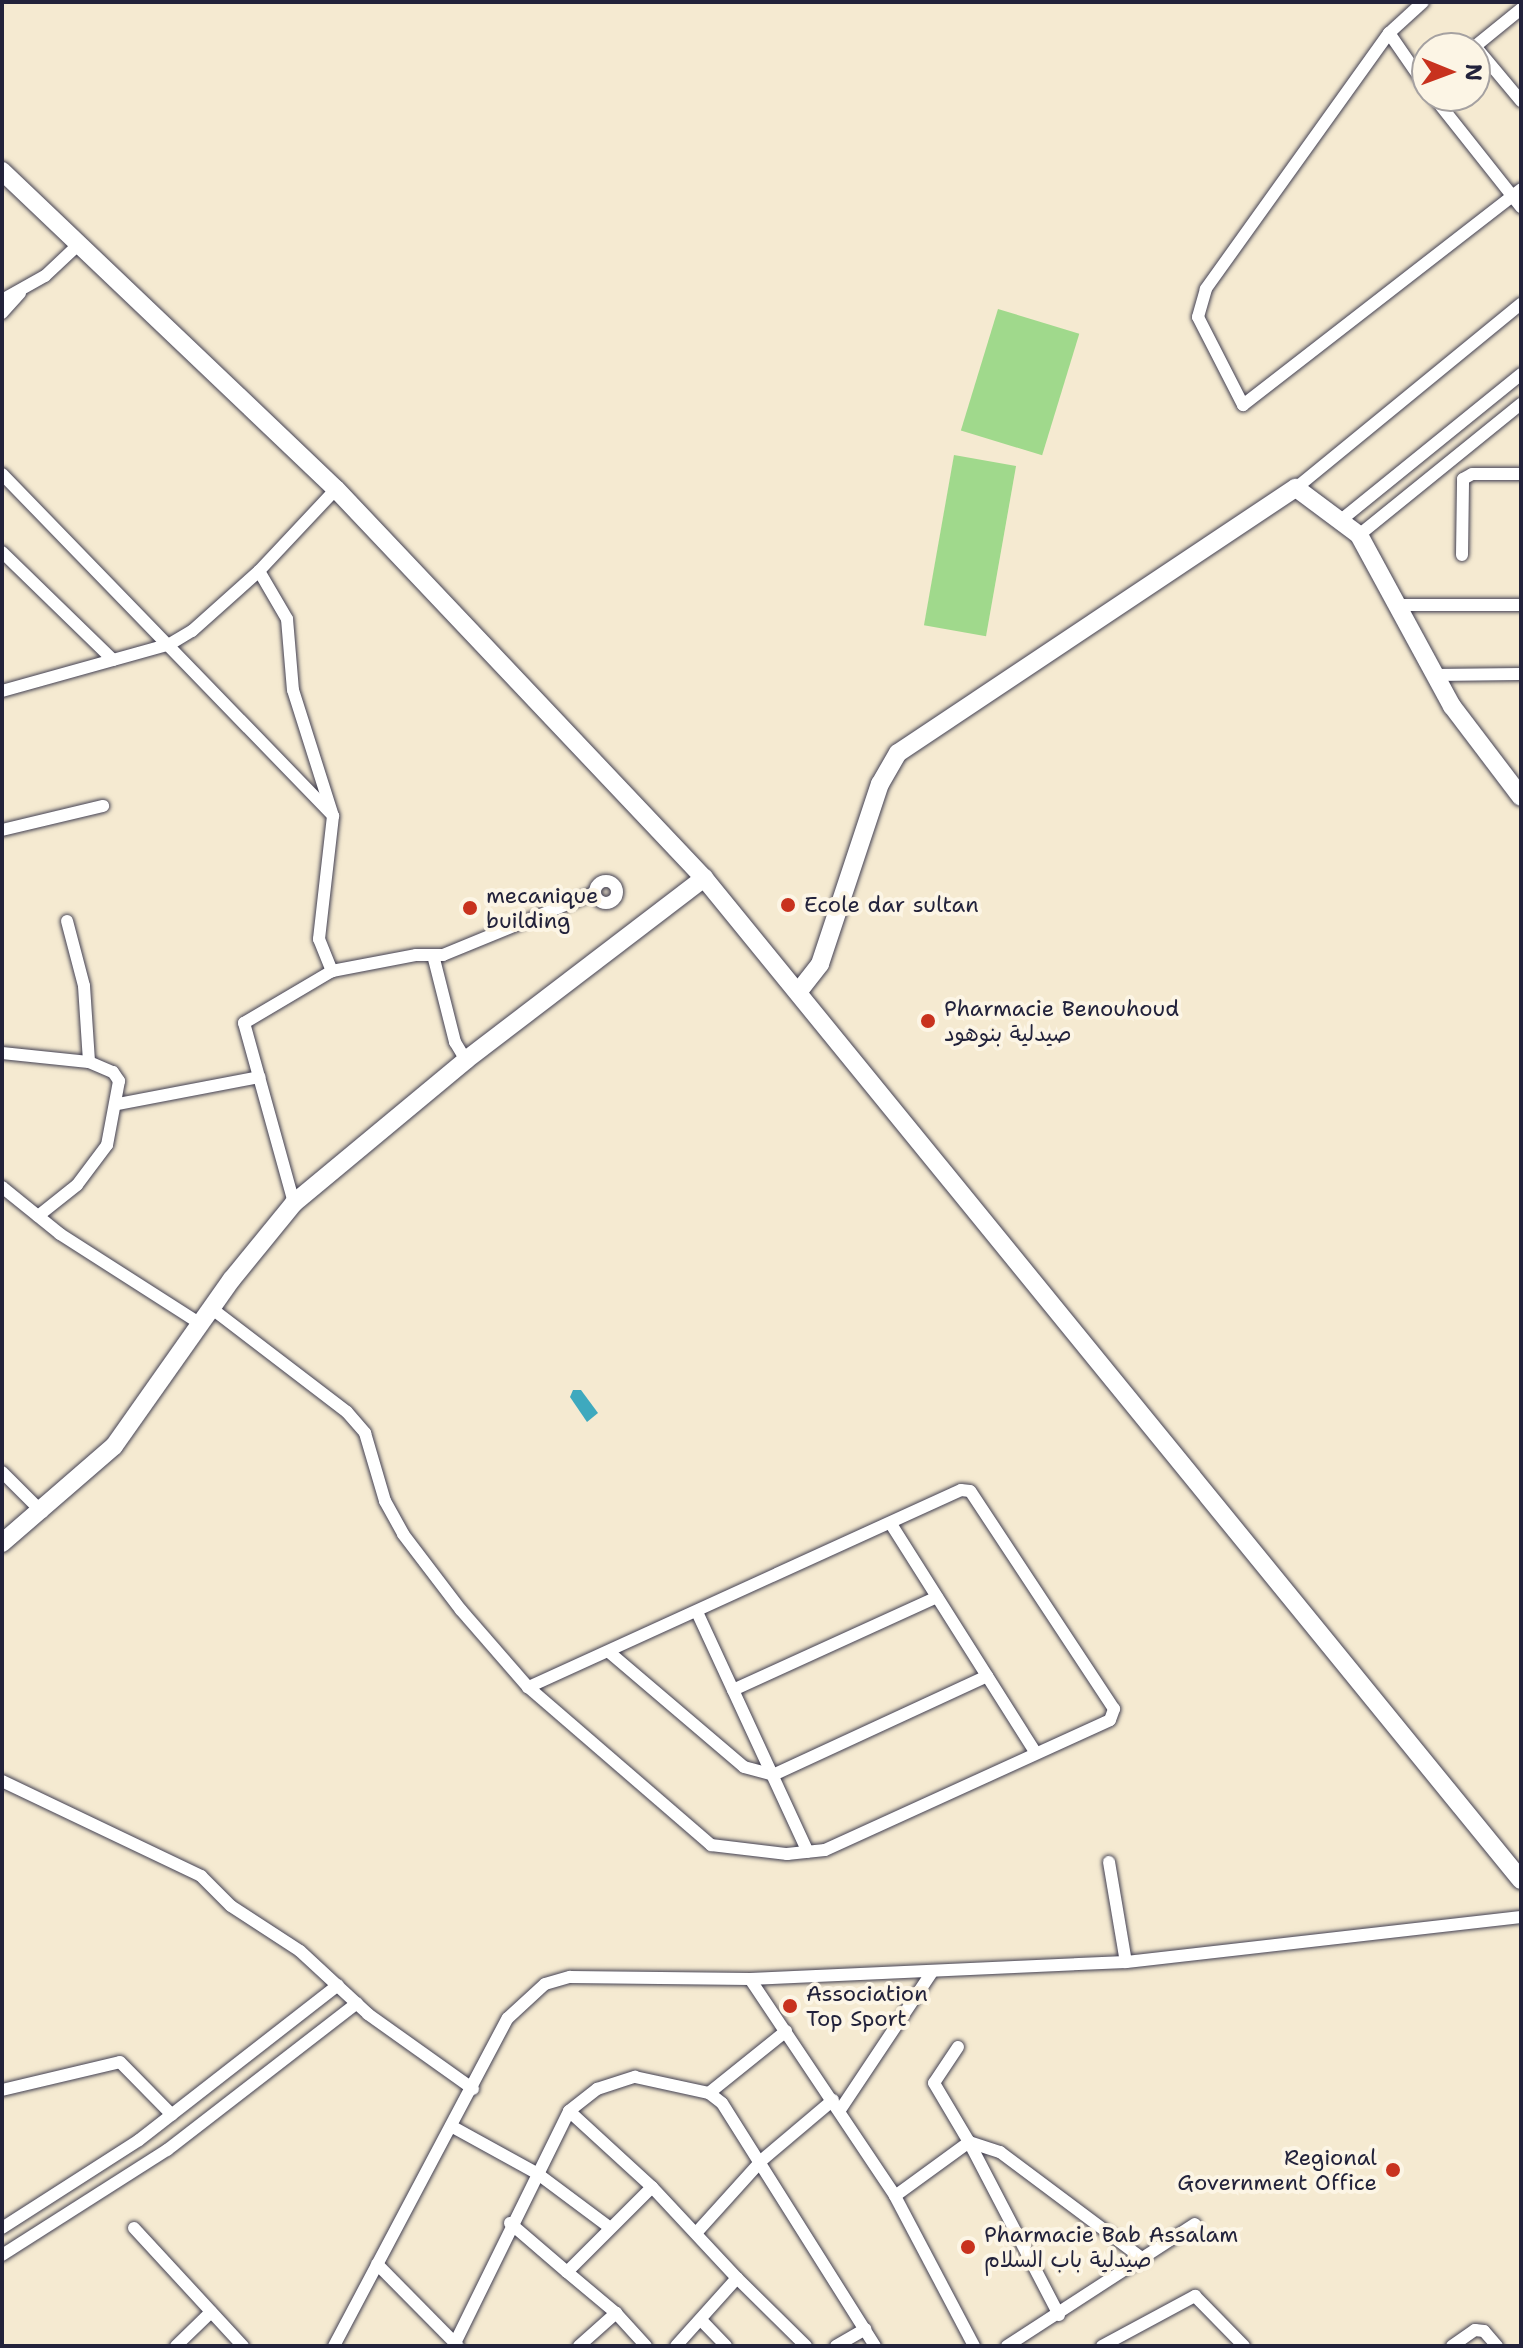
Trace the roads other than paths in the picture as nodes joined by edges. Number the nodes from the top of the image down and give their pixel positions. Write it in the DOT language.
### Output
graph roads {
  1 [pos="1423,2"];
  2 [pos="1521,9"];
  3 [pos="1389,33"];
  4 [pos="1491,33"];
  5 [pos="1411,65"];
  6 [pos="1491,67"];
  7 [pos="1521,101"];
  8 [pos="1447,112"];
  9 [pos="2,171"];
  10 [pos="1517,192"];
  11 [pos="1521,207"];
  12 [pos="78,245"];
  13 [pos="20,293"];
  14 [pos="2,300"];
  15 [pos="1521,304"];
  16 [pos="2,313"];
  17 [pos="1521,374"];
  18 [pos="1521,404"];
  19 [pos="2,474"];
  20 [pos="1521,474"];
  21 [pos="1296,488"];
  22 [pos="336,489"];
  23 [pos="1341,520"];
  24 [pos="1359,535"];
  25 [pos="2,552"];
  26 [pos="1462,555"];
  27 [pos="259,571"];
  28 [pos="1395,605"];
  29 [pos="1521,605"];
  30 [pos="170,644"];
  31 [pos="113,660"];
  32 [pos="1521,674"];
  33 [pos="1434,675"];
  34 [pos="2,691"];
  35 [pos="1521,797"];
  36 [pos="103,806"];
  37 [pos="333,816"];
  38 [pos="2,830"];
  39 [pos="704,878"];
  40 [pos="594,893"];
  41 [pos="67,921"];
  42 [pos="433,955"];
  43 [pos="332,971"];
  44 [pos="799,991"];
  45 [pos="2,1053"];
  46 [pos="466,1060"];
  47 [pos="89,1062"];
  48 [pos="259,1077"];
  49 [pos="118,1104"];
  50 [pos="2,1187"];
  51 [pos="294,1203"];
  52 [pos="38,1216"];
  53 [pos="211,1308"];
  54 [pos="201,1324"];
  55 [pos="2,1472"];
  56 [pos="42,1512"];
  57 [pos="891,1524"];
  58 [pos="2,1543"];
  59 [pos="937,1597"];
  60 [pos="697,1612"];
  61 [pos="609,1652"];
  62 [pos="987,1676"];
  63 [pos="528,1687"];
  64 [pos="733,1690"];
  65 [pos="1036,1753"];
  66 [pos="773,1775"];
  67 [pos="2,1781"];
  68 [pos="808,1852"];
  69 [pos="1109,1862"];
  70 [pos="1521,1880"];
  71 [pos="1521,1917"];
  72 [pos="1126,1962"];
  73 [pos="932,1972"];
  74 [pos="750,1979"];
  75 [pos="338,1985"];
  76 [pos="357,2003"];
  77 [pos="786,2031"];
  78 [pos="958,2047"];
  79 [pos="473,2089"];
  80 [pos="2,2090"];
  81 [pos="709,2093"];
  82 [pos="836,2105"];
  83 [pos="569,2111"];
  84 [pos="172,2115"];
  85 [pos="451,2126"];
  86 [pos="969,2142"];
  87 [pos="762,2160"];
  88 [pos="538,2174"];
  89 [pos="652,2187"];
  90 [pos="895,2196"];
  91 [pos="510,2223"];
  92 [pos="1195,2224"];
  93 [pos="609,2227"];
  94 [pos="2,2228"];
  95 [pos="134,2228"];
  96 [pos="697,2232"];
  97 [pos="2,2255"];
  98 [pos="1143,2259"];
  99 [pos="377,2264"];
  100 [pos="567,2272"];
  101 [pos="737,2278"];
  102 [pos="211,2312"];
  103 [pos="616,2313"];
  104 [pos="1059,2315"];
  105 [pos="701,2320"];
  106 [pos="866,2329"];
  107 [pos="457,2344"];
  108 [pos="176,2346"];
  109 [pos="243,2346"];
  110 [pos="334,2346"];
  111 [pos="579,2346"];
  112 [pos="646,2346"];
  113 [pos="676,2346"];
  114 [pos="726,2346"];
  115 [pos="806,2346"];
  116 [pos="836,2346"];
  117 [pos="875,2346"];
  118 [pos="974,2346"];
  119 [pos="1007,2346"];
  120 [pos="1102,2346"];
  121 [pos="1244,2346"];
  122 [pos="1452,2346"];
  123 [pos="1497,2346"];
  1 -- 3 [label="street"];
  2 -- 4 [label="street"];
  3 -- 5 [label="street"];
  3 -- 10 [label="street"];
  6 -- 7 [label="street"];
  8 -- 10 [label="street"];
  9 -- 12 [label="main road"];
  10 -- 11 [label="street"];
  12 -- 13 [label="street"];
  12 -- 22 [label="main road"];
  13 -- 14 [label="street"];
  13 -- 16 [label="street"];
  15 -- 21 [label="street"];
  17 -- 23 [label="street"];
  18 -- 24 [label="street"];
  19 -- 30 [label="street"];
  20 -- 26 [label="street"];
  21 -- 23 [label="main road"];
  21 -- 44 [label="main road"];
  22 -- 27 [label="street"];
  22 -- 39 [label="main road"];
  23 -- 24 [label="main road"];
  24 -- 28 [label="main road"];
  25 -- 31 [label="street"];
  27 -- 30 [label="street"];
  27 -- 37 [label="street"];
  28 -- 29 [label="street"];
  28 -- 33 [label="main road"];
  30 -- 31 [label="street"];
  30 -- 37 [label="street"];
  31 -- 34 [label="street"];
  32 -- 33 [label="street"];
  33 -- 35 [label="main road"];
  36 -- 38 [label="street"];
  37 -- 43 [label="street"];
  39 -- 44 [label="main road"];
  39 -- 46 [label="main road"];
  40 -- 42 [label="street"];
  41 -- 47 [label="street"];
  42 -- 43 [label="street"];
  42 -- 46 [label="street"];
  43 -- 48 [label="street"];
  44 -- 70 [label="main road"];
  45 -- 47 [label="street"];
  46 -- 51 [label="main road"];
  47 -- 49 [label="street"];
  48 -- 49 [label="street"];
  48 -- 51 [label="street"];
  49 -- 52 [label="street"];
  50 -- 52 [label="street"];
  51 -- 53 [label="main road"];
  52 -- 54 [label="street"];
  53 -- 54 [label="main road"];
  53 -- 63 [label="street"];
  54 -- 56 [label="main road"];
  55 -- 56 [label="street"];
  56 -- 58 [label="main road"];
  57 -- 59 [label="street"];
  57 -- 60 [label="street"];
  57 -- 65 [label="street"];
  59 -- 62 [label="street"];
  59 -- 64 [label="street"];
  60 -- 61 [label="street"];
  60 -- 64 [label="street"];
  61 -- 63 [label="street"];
  61 -- 66 [label="street"];
  62 -- 65 [label="street"];
  62 -- 66 [label="street"];
  63 -- 68 [label="street"];
  64 -- 66 [label="street"];
  65 -- 68 [label="street"];
  66 -- 68 [label="street"];
  67 -- 75 [label="street"];
  69 -- 72 [label="street"];
  71 -- 72 [label="street"];
  72 -- 73 [label="street"];
  73 -- 74 [label="street"];
  73 -- 82 [label="street"];
  74 -- 77 [label="street"];
  74 -- 79 [label="street"];
  75 -- 76 [label="street"];
  75 -- 84 [label="street"];
  76 -- 79 [label="street"];
  76 -- 97 [label="street"];
  77 -- 81 [label="street"];
  77 -- 82 [label="street"];
  78 -- 86 [label="street"];
  79 -- 85 [label="street"];
  80 -- 84 [label="street"];
  81 -- 83 [label="street"];
  81 -- 87 [label="street"];
  82 -- 87 [label="street"];
  82 -- 90 [label="street"];
  83 -- 88 [label="street"];
  83 -- 89 [label="street"];
  84 -- 94 [label="street"];
  85 -- 88 [label="street"];
  85 -- 99 [label="street"];
  86 -- 90 [label="street"];
  86 -- 98 [label="street"];
  86 -- 104 [label="street"];
  87 -- 96 [label="street"];
  87 -- 106 [label="street"];
  88 -- 91 [label="street"];
  88 -- 93 [label="street"];
  89 -- 93 [label="street"];
  89 -- 96 [label="street"];
  90 -- 118 [label="street"];
  91 -- 100 [label="street"];
  91 -- 107 [label="street"];
  92 -- 98 [label="street"];
  93 -- 100 [label="street"];
  95 -- 102 [label="street"];
  96 -- 101 [label="street"];
  98 -- 104 [label="street"];
  99 -- 107 [label="street"];
  99 -- 110 [label="street"];
  100 -- 103 [label="street"];
  101 -- 105 [label="street"];
  101 -- 115 [label="street"];
  102 -- 108 [label="street"];
  102 -- 109 [label="street"];
  103 -- 111 [label="street"];
  103 -- 112 [label="street"];
  104 -- 119 [label="street"];
  105 -- 113 [label="street"];
  105 -- 114 [label="street"];
  106 -- 116 [label="street"];
  106 -- 117 [label="street"];
  120 -- 121 [label="street"];
  122 -- 123 [label="street"];
}
